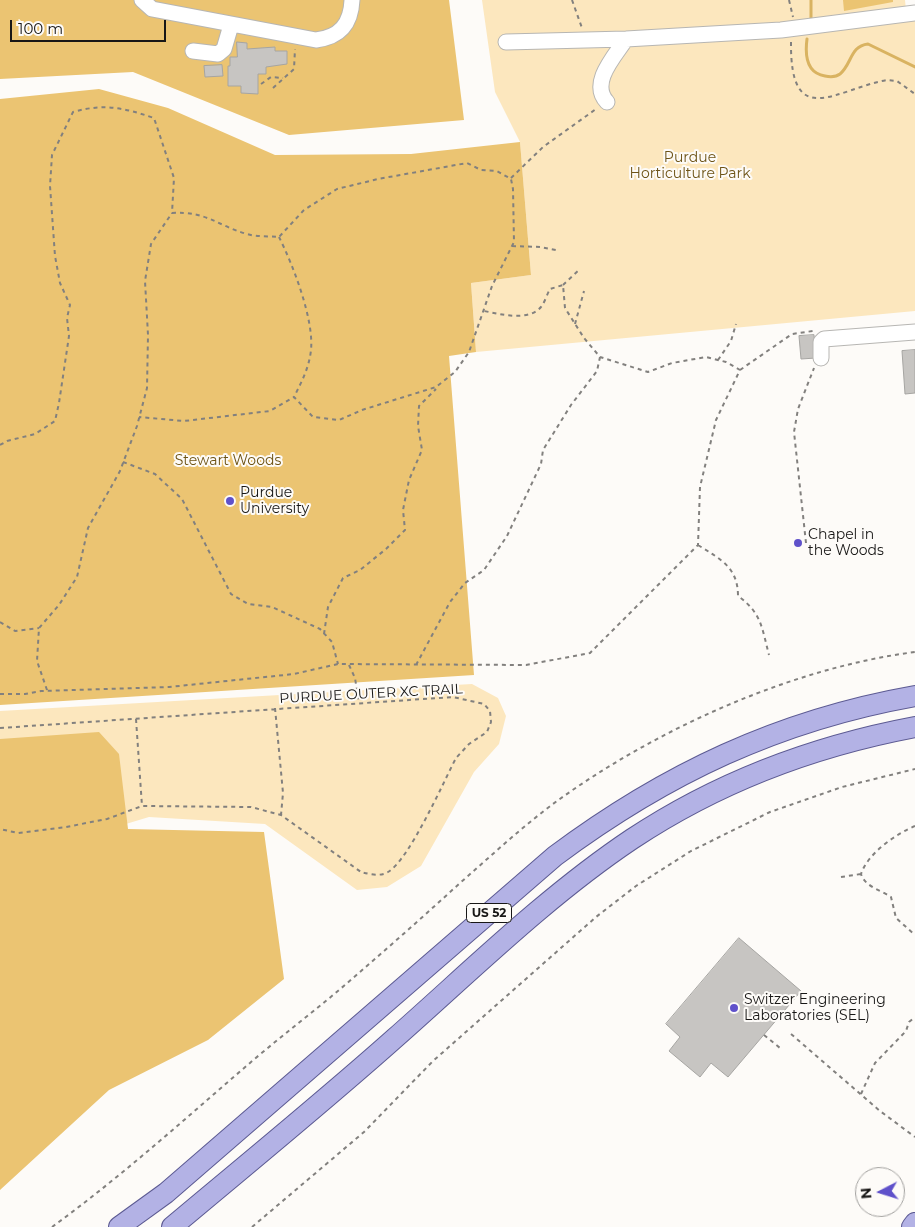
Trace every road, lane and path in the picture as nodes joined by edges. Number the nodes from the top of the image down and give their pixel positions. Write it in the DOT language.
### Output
graph roads {
  1 [pos="142,0"];
  2 [pos="352,0"];
  3 [pos="572,0"];
  4 [pos="789,0"];
  5 [pos="915,14"];
  6 [pos="231,25"];
  7 [pos="792,29"];
  8 [pos="296,37"];
  9 [pos="589,38"];
  10 [pos="626,39"];
  11 [pos="506,42"];
  12 [pos="193,51"];
  13 [pos="283,78"];
  14 [pos="261,84"];
  15 [pos="273,88"];
  16 [pos="915,94"];
  17 [pos="607,102"];
  18 [pos="511,179"];
  19 [pos="172,213"];
  20 [pos="279,237"];
  21 [pos="512,246"];
  22 [pos="556,250"];
  23 [pos="580,269"];
  24 [pos="563,285"];
  25 [pos="584,291"];
  26 [pos="484,312"];
  27 [pos="575,324"];
  28 [pos="736,324"];
  29 [pos="915,332"];
  30 [pos="824,339"];
  31 [pos="600,357"];
  32 [pos="718,360"];
  33 [pos="818,361"];
  34 [pos="740,370"];
  35 [pos="440,384"];
  36 [pos="294,396"];
  37 [pos="139,417"];
  38 [pos="0,445"];
  39 [pos="123,462"];
  40 [pos="806,543"];
  41 [pos="698,545"];
  42 [pos="0,622"];
  43 [pos="39,628"];
  44 [pos="324,634"];
  45 [pos="915,652"];
  46 [pos="769,655"];
  47 [pos="338,664"];
  48 [pos="349,665"];
  49 [pos="416,665"];
  50 [pos="48,690"];
  51 [pos="0,694"];
  52 [pos="915,696"];
  53 [pos="359,703"];
  54 [pos="275,708"];
  55 [pos="136,719"];
  56 [pos="915,727"];
  57 [pos="0,728"];
  58 [pos="915,769"];
  59 [pos="142,806"];
  60 [pos="281,816"];
  61 [pos="915,826"];
  62 [pos="0,829"];
  63 [pos="861,874"];
  64 [pos="841,877"];
  65 [pos="915,936"];
  66 [pos="915,1017"];
  67 [pos="791,1034"];
  68 [pos="764,1035"];
  69 [pos="780,1048"];
  70 [pos="861,1094"];
  71 [pos="915,1137"];
  72 [pos="915,1223"];
  73 [pos="52,1227"];
  74 [pos="119,1227"];
  75 [pos="172,1227"];
  76 [pos="252,1227"];
  77 [pos="912,1227"];
  1 -- 6 [label="lane"];
  2 -- 8 [label="lane"];
  3 -- 9 [label="path"];
  4 -- 7 [label="path"];
  5 -- 7 [label="lane"];
  6 -- 8 [label="lane"];
  6 -- 12 [label="lane"];
  7 -- 10 [label="lane"];
  7 -- 16 [label="path"];
  8 -- 13 [label="path"];
  9 -- 10 [label="lane"];
  9 -- 11 [label="lane"];
  10 -- 17 [label="lane"];
  13 -- 14 [label="path"];
  13 -- 15 [label="path"];
  17 -- 18 [label="path"];
  18 -- 20 [label="path"];
  18 -- 21 [label="path"];
  19 -- 20 [label="path"];
  19 -- 37 [label="path"];
  19 -- 38 [label="path"];
  20 -- 36 [label="path"];
  21 -- 22 [label="path"];
  21 -- 26 [label="path"];
  23 -- 24 [label="path"];
  24 -- 26 [label="path"];
  24 -- 27 [label="path"];
  25 -- 27 [label="path"];
  26 -- 35 [label="path"];
  27 -- 31 [label="path"];
  28 -- 32 [label="path"];
  29 -- 30 [label="lane"];
  30 -- 33 [label="lane"];
  30 -- 34 [label="path"];
  31 -- 32 [label="path"];
  31 -- 49 [label="path"];
  32 -- 34 [label="path"];
  33 -- 40 [label="path"];
  34 -- 41 [label="path"];
  35 -- 36 [label="path"];
  35 -- 44 [label="path"];
  36 -- 37 [label="path"];
  37 -- 39 [label="path"];
  39 -- 43 [label="path"];
  39 -- 44 [label="path"];
  41 -- 46 [label="path"];
  41 -- 49 [label="path"];
  42 -- 43 [label="path"];
  43 -- 50 [label="path"];
  44 -- 47 [label="path"];
  45 -- 73 [label="path"];
  47 -- 48 [label="path"];
  47 -- 50 [label="path"];
  48 -- 49 [label="path"];
  48 -- 53 [label="path"];
  50 -- 51 [label="path"];
  52 -- 74 [label="main road, US 52"];
  53 -- 54 [label="path, PURDUE OUTER XC TRAIL"];
  53 -- 60 [label="path, PURDUE OUTER XC TRAIL"];
  54 -- 55 [label="path, PURDUE OUTER XC TRAIL"];
  54 -- 60 [label="path"];
  55 -- 57 [label="path, PURDUE OUTER XC TRAIL"];
  55 -- 59 [label="path"];
  56 -- 75 [label="main road, US 52"];
  58 -- 76 [label="path"];
  59 -- 60 [label="path, PURDUE OUTER XC TRAIL"];
  59 -- 62 [label="path, PURDUE OUTER XC TRAIL"];
  61 -- 63 [label="path"];
  63 -- 64 [label="path"];
  63 -- 65 [label="path"];
  66 -- 70 [label="path"];
  67 -- 70 [label="path"];
  68 -- 69 [label="path"];
  70 -- 71 [label="path"];
  72 -- 77 [label="main road"];
}
